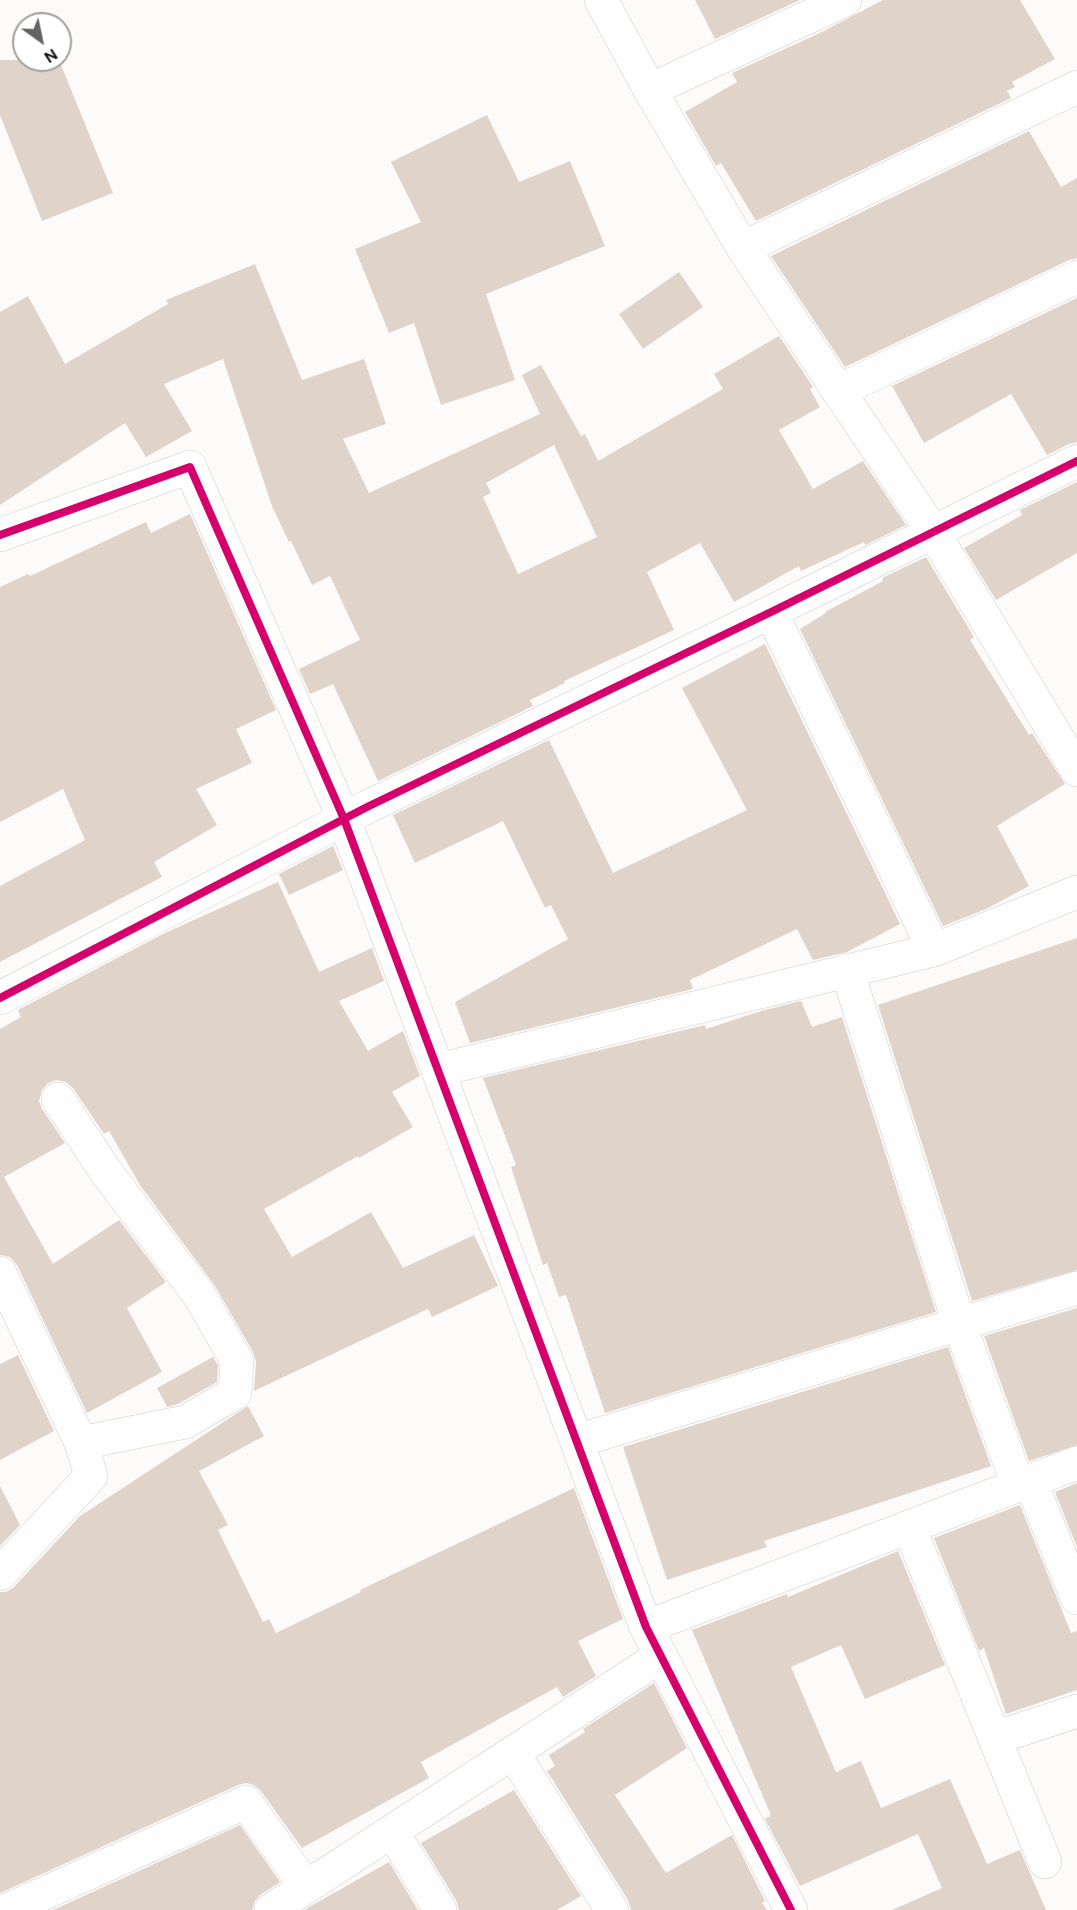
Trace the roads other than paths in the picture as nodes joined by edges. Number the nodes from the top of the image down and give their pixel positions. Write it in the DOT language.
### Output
graph roads {
  1 [pos="601,0"];
  2 [pos="846,0"];
  3 [pos="1077,87"];
  4 [pos="650,90"];
  5 [pos="743,248"];
  6 [pos="1077,277"];
  7 [pos="838,391"];
  8 [pos="1077,461"];
  9 [pos="933,532"];
  10 [pos="0,535"];
  11 [pos="771,612"];
  12 [pos="1077,770"];
  13 [pos="344,819"];
  14 [pos="1077,892"];
  15 [pos="934,950"];
  16 [pos="847,970"];
  17 [pos="0,998"];
  18 [pos="438,1070"];
  19 [pos="58,1099"];
  20 [pos="0,1273"];
  21 [pos="1077,1288"];
  22 [pos="959,1323"];
  23 [pos="576,1441"];
  24 [pos="81,1443"];
  25 [pos="1077,1462"];
  26 [pos="1024,1483"];
  27 [pos="909,1527"];
  28 [pos="0,1574"];
  29 [pos="1077,1598"];
  30 [pos="646,1627"];
  31 [pos="662,1656"];
  32 [pos="1077,1711"];
  33 [pos="995,1738"];
  34 [pos="513,1753"];
  35 [pos="392,1831"];
  36 [pos="1045,1862"];
  37 [pos="306,1887"];
  38 [pos="7,1910"];
  39 [pos="271,1910"];
  40 [pos="440,1910"];
  41 [pos="612,1910"];
  42 [pos="790,1910"];
  1 -- 4 [label="street"];
  2 -- 4 [label="street"];
  3 -- 5 [label="street"];
  4 -- 5 [label="street"];
  5 -- 7 [label="street"];
  6 -- 7 [label="street"];
  7 -- 9 [label="street"];
  8 -- 9 [label="street"];
  9 -- 11 [label="street"];
  9 -- 12 [label="street"];
  10 -- 13 [label="street"];
  11 -- 13 [label="street"];
  11 -- 15 [label="street"];
  13 -- 17 [label="street"];
  13 -- 18 [label="street"];
  14 -- 15 [label="street"];
  15 -- 16 [label="street"];
  16 -- 18 [label="street"];
  16 -- 22 [label="street"];
  18 -- 23 [label="street"];
  19 -- 24 [label="street"];
  20 -- 24 [label="street"];
  21 -- 22 [label="street"];
  22 -- 23 [label="street"];
  22 -- 26 [label="street"];
  23 -- 30 [label="street"];
  24 -- 28 [label="street"];
  25 -- 26 [label="street"];
  26 -- 27 [label="street"];
  26 -- 29 [label="street"];
  27 -- 30 [label="street"];
  27 -- 33 [label="street"];
  30 -- 31 [label="street"];
  31 -- 34 [label="street"];
  31 -- 42 [label="street"];
  32 -- 33 [label="street"];
  33 -- 36 [label="street"];
  34 -- 35 [label="street"];
  34 -- 41 [label="street"];
  35 -- 37 [label="street"];
  35 -- 40 [label="street"];
  37 -- 38 [label="street"];
  37 -- 39 [label="street"];
}
